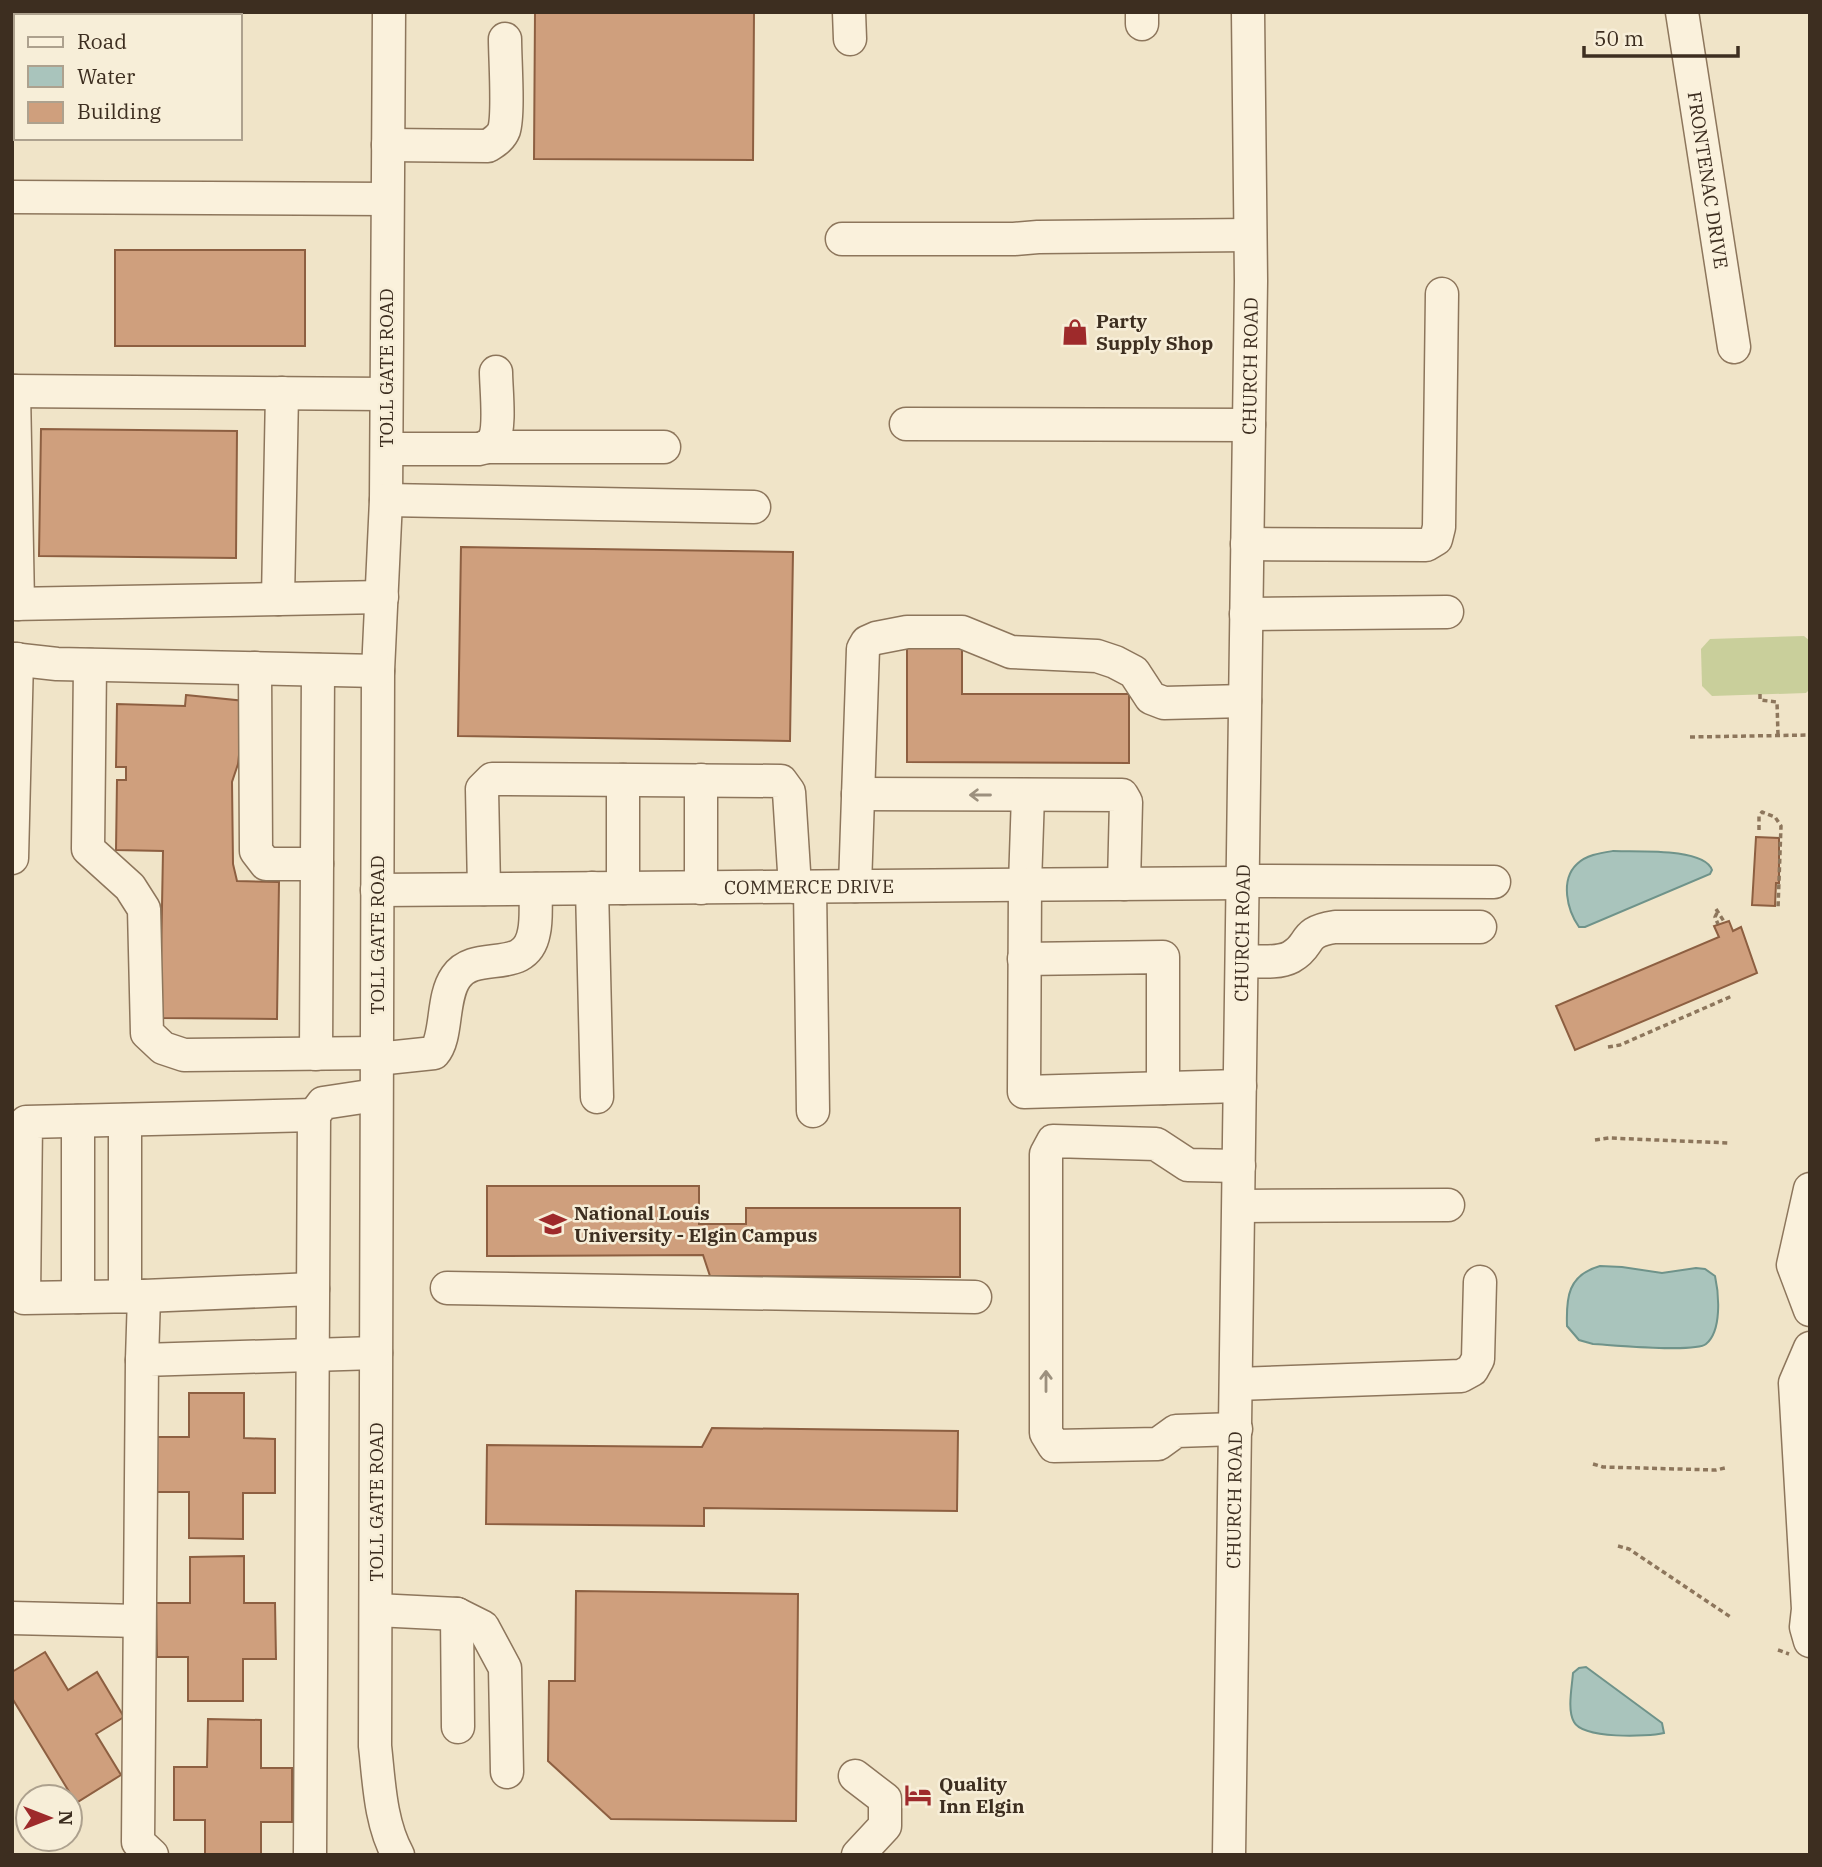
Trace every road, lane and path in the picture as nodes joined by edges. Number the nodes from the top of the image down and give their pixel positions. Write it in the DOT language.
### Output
graph roads {
  1 [pos="389,12"];
  2 [pos="1248,12"];
  3 [pos="1682,12"];
  4 [pos="505,39"];
  5 [pos="388,145"];
  6 [pos="12,197"];
  7 [pos="387,200"];
  8 [pos="1251,234"];
  9 [pos="842,239"];
  10 [pos="1442,294"];
  11 [pos="1734,347"];
  12 [pos="496,372"];
  13 [pos="13,391"];
  14 [pos="282,393"];
  15 [pos="385,394"];
  16 [pos="906,424"];
  17 [pos="1249,425"];
  18 [pos="485,447"];
  19 [pos="664,447"];
  20 [pos="387,449"];
  21 [pos="386,500"];
  22 [pos="754,507"];
  23 [pos="1247,544"];
  24 [pos="383,597"];
  25 [pos="278,599"];
  26 [pos="15,604"];
  27 [pos="1447,612"];
  28 [pos="1246,614"];
  29 [pos="15,659"];
  30 [pos="90,665"];
  31 [pos="255,668"];
  32 [pos="318,670"];
  33 [pos="378,671"];
  34 [pos="1760,694"];
  35 [pos="1245,701"];
  36 [pos="1810,735"];
  37 [pos="1778,736"];
  38 [pos="1690,737"];
  39 [pos="622,779"];
  40 [pos="701,780"];
  41 [pos="13,791"];
  42 [pos="858,794"];
  43 [pos="1028,795"];
  44 [pos="1759,830"];
  45 [pos="12,858"];
  46 [pos="317,864"];
  47 [pos="1242,882"];
  48 [pos="1494,882"];
  49 [pos="1025,884"];
  50 [pos="1124,884"];
  51 [pos="855,886"];
  52 [pos="802,887"];
  53 [pos="592,888"];
  54 [pos="622,888"];
  55 [pos="701,888"];
  56 [pos="536,889"];
  57 [pos="377,890"];
  58 [pos="484,890"];
  59 [pos="1778,908"];
  60 [pos="1725,923"];
  61 [pos="1718,924"];
  62 [pos="1480,927"];
  63 [pos="1024,959"];
  64 [pos="1242,961"];
  65 [pos="1732,996"];
  66 [pos="1608,1047"];
  67 [pos="316,1054"];
  68 [pos="377,1056"];
  69 [pos="1240,1086"];
  70 [pos="1163,1088"];
  71 [pos="376,1095"];
  72 [pos="597,1097"];
  73 [pos="813,1111"];
  74 [pos="314,1115"];
  75 [pos="125,1119"];
  76 [pos="79,1121"];
  77 [pos="1595,1140"];
  78 [pos="1729,1143"];
  79 [pos="1240,1166"];
  80 [pos="1810,1189"];
  81 [pos="1448,1205"];
  82 [pos="1239,1206"];
  83 [pos="1480,1282"];
  84 [pos="447,1288"];
  85 [pos="313,1289"];
  86 [pos="134,1296"];
  87 [pos="79,1297"];
  88 [pos="975,1297"];
  89 [pos="1810,1310"];
  90 [pos="1810,1348"];
  91 [pos="376,1353"];
  92 [pos="313,1356"];
  93 [pos="142,1360"];
  94 [pos="1237,1384"];
  95 [pos="1236,1429"];
  96 [pos="1593,1464"];
  97 [pos="1725,1468"];
  98 [pos="1618,1546"];
  99 [pos="376,1610"];
  100 [pos="457,1614"];
  101 [pos="12,1618"];
  102 [pos="1732,1618"];
  103 [pos="139,1621"];
  104 [pos="1810,1641"];
  105 [pos="458,1727"];
  106 [pos="507,1772"];
  107 [pos="855,1776"];
  108 [pos="152,1855"];
  109 [pos="310,1855"];
  110 [pos="398,1855"];
  111 [pos="858,1855"];
  112 [pos="1230,1855"];
  1 -- 5 [label="street, TOLL GATE ROAD"];
  2 -- 8 [label="street, CHURCH ROAD"];
  3 -- 11 [label="street, FRONTENAC DRIVE"];
  4 -- 5 [label="street"];
  5 -- 7 [label="street, TOLL GATE ROAD"];
  6 -- 7 [label="street"];
  7 -- 15 [label="street, TOLL GATE ROAD"];
  8 -- 9 [label="street"];
  8 -- 17 [label="street, CHURCH ROAD"];
  10 -- 23 [label="street"];
  12 -- 18 [label="street"];
  13 -- 14 [label="street"];
  13 -- 26 [label="street"];
  14 -- 15 [label="street"];
  14 -- 25 [label="street"];
  15 -- 20 [label="street, TOLL GATE ROAD"];
  16 -- 17 [label="street"];
  17 -- 23 [label="street, CHURCH ROAD"];
  18 -- 19 [label="street"];
  18 -- 20 [label="street"];
  20 -- 21 [label="street, TOLL GATE ROAD"];
  21 -- 22 [label="street"];
  21 -- 24 [label="street, TOLL GATE ROAD"];
  23 -- 28 [label="street, CHURCH ROAD"];
  24 -- 25 [label="street"];
  24 -- 33 [label="street, TOLL GATE ROAD"];
  25 -- 26 [label="street"];
  27 -- 28 [label="street"];
  28 -- 35 [label="street, CHURCH ROAD"];
  29 -- 30 [label="street"];
  29 -- 41 [label="street"];
  30 -- 31 [label="street"];
  30 -- 67 [label="street"];
  31 -- 32 [label="street"];
  31 -- 46 [label="street"];
  32 -- 33 [label="street"];
  32 -- 46 [label="street"];
  33 -- 57 [label="street, TOLL GATE ROAD"];
  34 -- 37 [label="path"];
  35 -- 42 [label="street"];
  35 -- 47 [label="street, CHURCH ROAD"];
  36 -- 37 [label="path"];
  37 -- 38 [label="path"];
  39 -- 40 [label="street"];
  39 -- 54 [label="street"];
  39 -- 58 [label="street"];
  40 -- 52 [label="street"];
  40 -- 55 [label="street"];
  41 -- 45 [label="street"];
  43 -- 42 [label="street, one-way"];
  42 -- 51 [label="street"];
  43 -- 49 [label="street"];
  43 -- 50 [label="street"];
  44 -- 59 [label="path"];
  46 -- 67 [label="street"];
  47 -- 48 [label="street, COMMERCE DRIVE"];
  47 -- 50 [label="street, COMMERCE DRIVE"];
  47 -- 64 [label="street, CHURCH ROAD"];
  49 -- 50 [label="street, COMMERCE DRIVE"];
  49 -- 51 [label="street, COMMERCE DRIVE"];
  49 -- 63 [label="street"];
  51 -- 52 [label="street, COMMERCE DRIVE"];
  52 -- 55 [label="street, COMMERCE DRIVE"];
  52 -- 73 [label="street"];
  53 -- 54 [label="street, COMMERCE DRIVE"];
  53 -- 56 [label="street, COMMERCE DRIVE"];
  53 -- 72 [label="street"];
  54 -- 55 [label="street, COMMERCE DRIVE"];
  56 -- 58 [label="street, COMMERCE DRIVE"];
  56 -- 68 [label="street"];
  57 -- 58 [label="street, COMMERCE DRIVE"];
  57 -- 68 [label="street, TOLL GATE ROAD"];
  60 -- 61 [label="path"];
  62 -- 64 [label="street"];
  63 -- 70 [label="street"];
  63 -- 70 [label="street"];
  64 -- 69 [label="street, CHURCH ROAD"];
  65 -- 66 [label="path"];
  67 -- 68 [label="street"];
  68 -- 71 [label="street, TOLL GATE ROAD"];
  69 -- 70 [label="street"];
  69 -- 79 [label="street, CHURCH ROAD"];
  71 -- 74 [label="street"];
  71 -- 91 [label="street, TOLL GATE ROAD"];
  74 -- 75 [label="street"];
  74 -- 85 [label="street"];
  75 -- 76 [label="street"];
  75 -- 86 [label="street"];
  76 -- 87 [label="street"];
  76 -- 87 [label="street"];
  77 -- 78 [label="path"];
  79 -- 82 [label="street, CHURCH ROAD"];
  95 -- 79 [label="street, one-way"];
  80 -- 89 [label="street"];
  81 -- 82 [label="street"];
  82 -- 94 [label="street, CHURCH ROAD"];
  83 -- 94 [label="street"];
  84 -- 88 [label="street"];
  85 -- 86 [label="street"];
  85 -- 92 [label="street"];
  86 -- 87 [label="street"];
  86 -- 93 [label="street"];
  90 -- 104 [label="street"];
  91 -- 92 [label="street"];
  91 -- 99 [label="street, TOLL GATE ROAD"];
  92 -- 93 [label="street"];
  92 -- 109 [label="street"];
  93 -- 103 [label="street"];
  94 -- 95 [label="street, CHURCH ROAD"];
  95 -- 112 [label="street, CHURCH ROAD"];
  96 -- 97 [label="path"];
  98 -- 102 [label="path"];
  99 -- 100 [label="street"];
  99 -- 110 [label="street, TOLL GATE ROAD"];
  100 -- 105 [label="street"];
  100 -- 106 [label="street"];
  101 -- 103 [label="street"];
  103 -- 108 [label="street"];
  107 -- 111 [label="street"];
}
